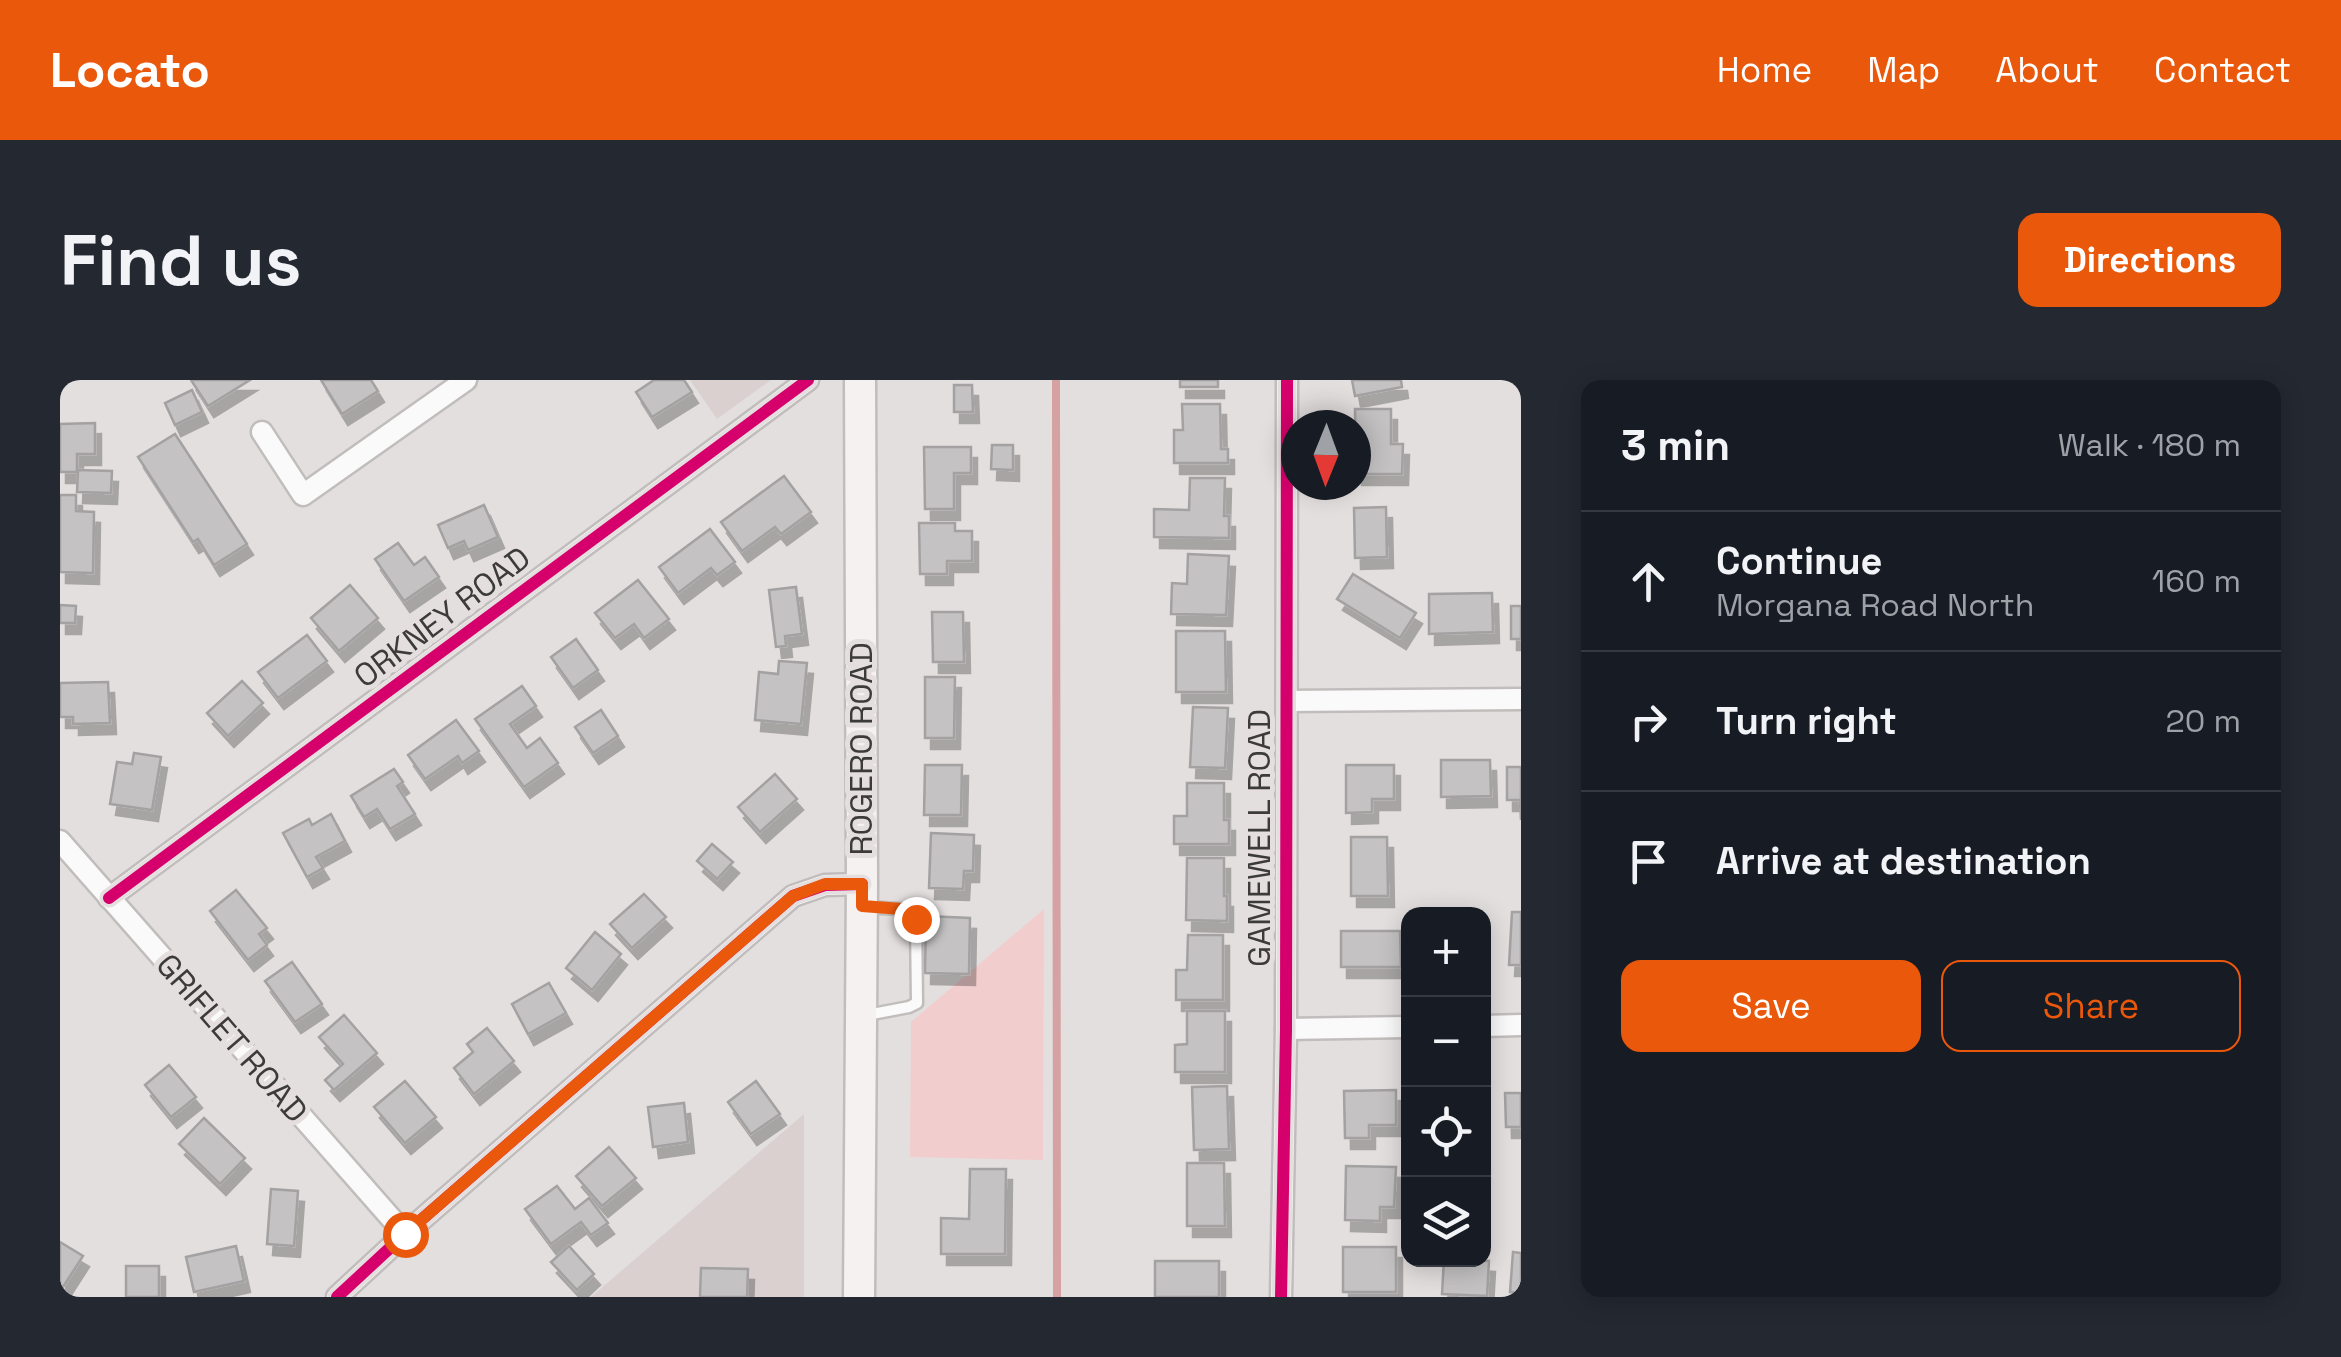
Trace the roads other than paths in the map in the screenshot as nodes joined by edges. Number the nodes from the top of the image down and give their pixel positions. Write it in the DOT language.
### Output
graph roads {
  1 [pos="466,380"];
  2 [pos="808,380"];
  3 [pos="860,380"];
  4 [pos="1287,380"];
  5 [pos="262,432"];
  6 [pos="1521,699"];
  7 [pos="1287,702"];
  8 [pos="60,842"];
  9 [pos="862,895"];
  10 [pos="109,898"];
  11 [pos="861,1016"];
  12 [pos="1521,1025"];
  13 [pos="1491,1026"];
  14 [pos="1401,1027"];
  15 [pos="1286,1029"];
  16 [pos="405,1234"];
  17 [pos="337,1297"];
  18 [pos="859,1297"];
  19 [pos="1281,1297"];
  1 -- 5 [label="street"];
  2 -- 10 [label="street, ORKNEY ROAD"];
  3 -- 9 [label="main road, ROGERO ROAD"];
  4 -- 7 [label="street, GAMEWELL ROAD"];
  6 -- 7 [label="street"];
  7 -- 15 [label="street, GAMEWELL ROAD"];
  8 -- 10 [label="street, GRIFLET ROAD"];
  9 -- 11 [label="main road, ROGERO ROAD"];
  9 -- 11 [label="lane"];
  9 -- 16 [label="street"];
  10 -- 16 [label="street, GRIFLET ROAD"];
  11 -- 18 [label="main road, ROGERO ROAD"];
  12 -- 13 [label="street"];
  14 -- 15 [label="street"];
  15 -- 19 [label="street, GAMEWELL ROAD"];
  16 -- 17 [label="street"];
}
